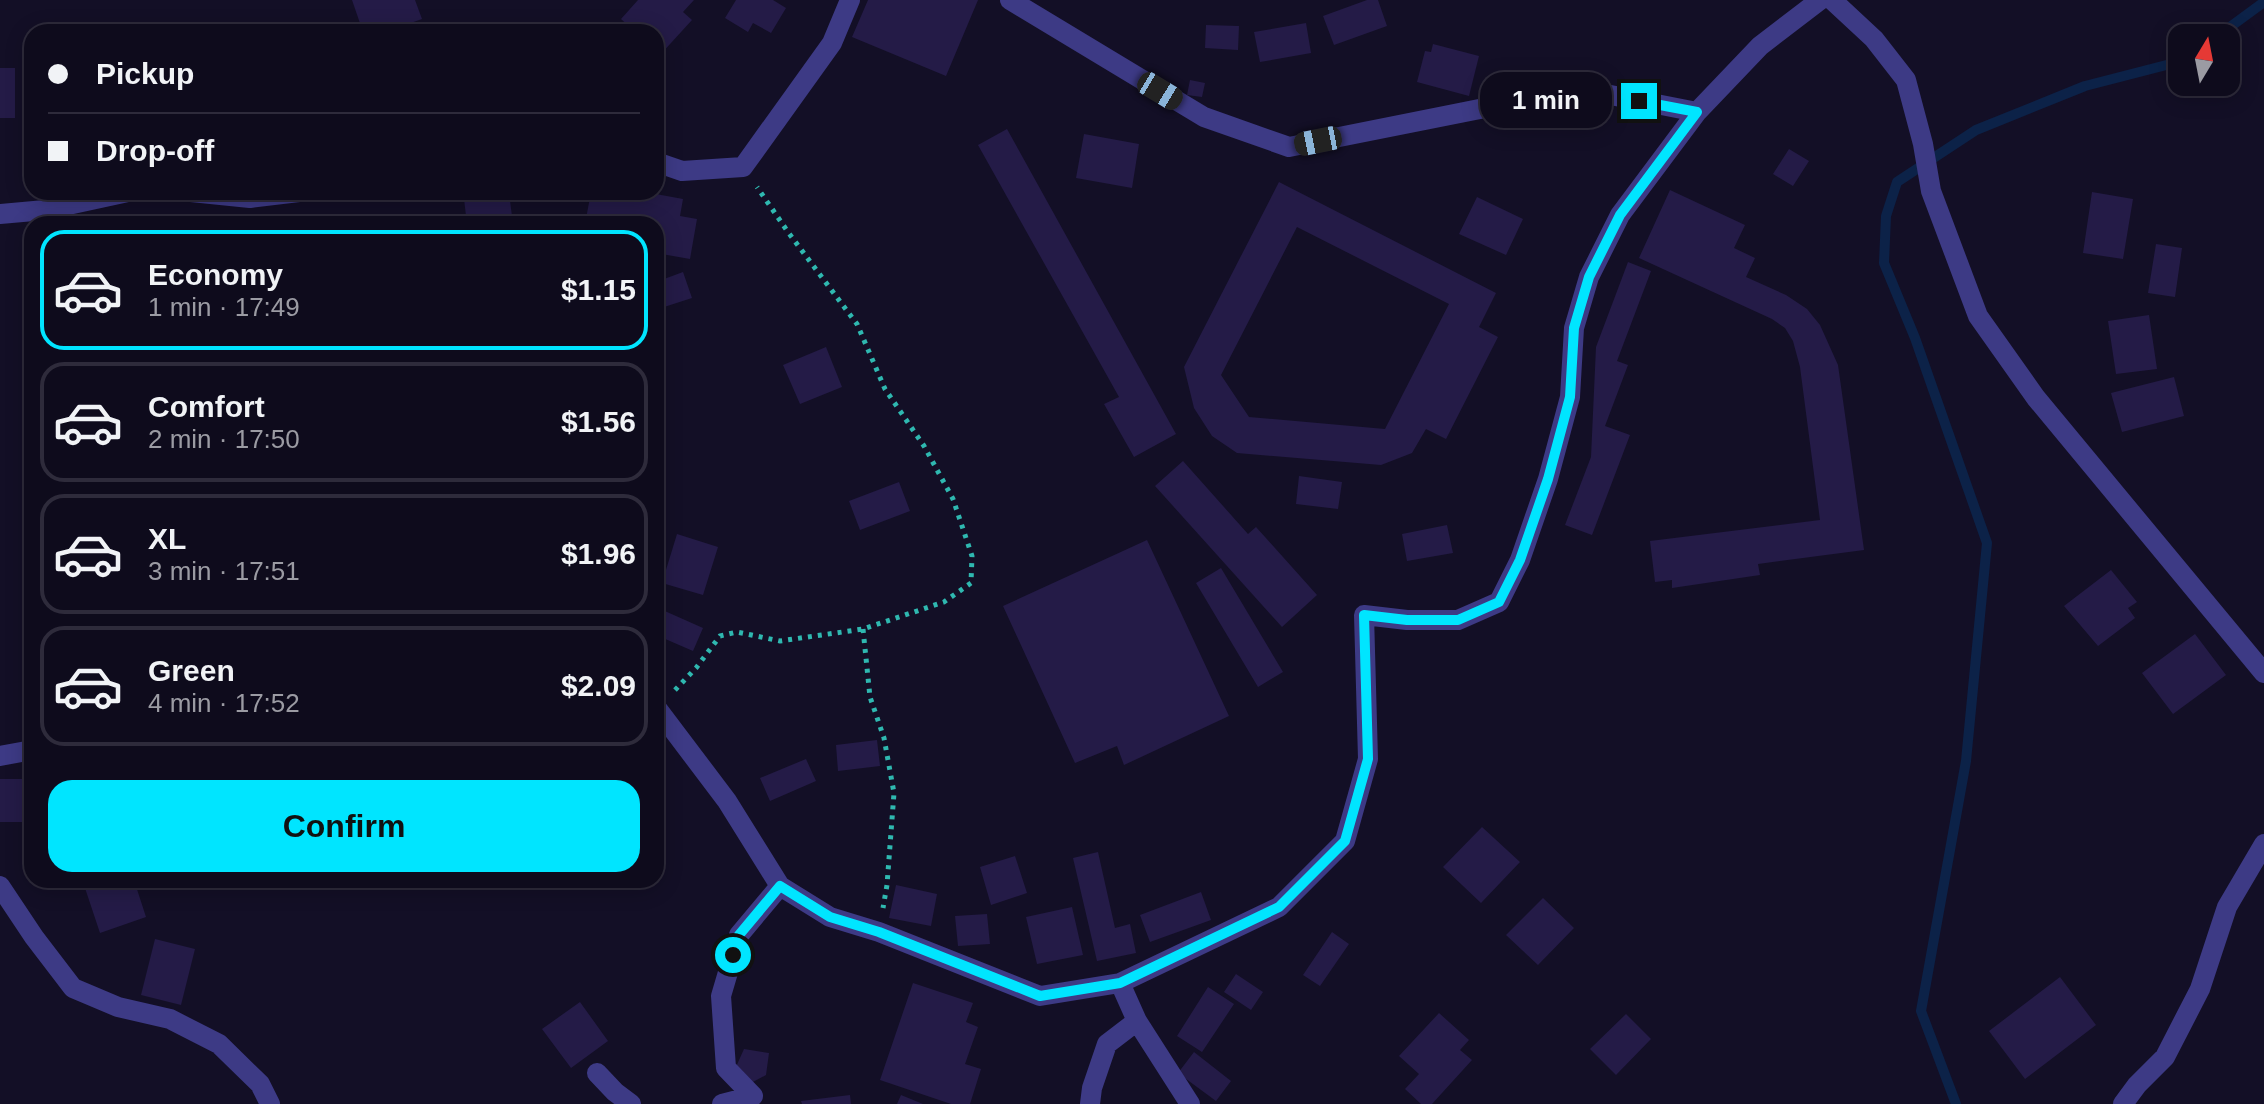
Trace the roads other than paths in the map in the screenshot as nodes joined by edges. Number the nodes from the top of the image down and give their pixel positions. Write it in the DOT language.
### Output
graph roads {
  1 [pos="850,0"];
  2 [pos="1010,0"];
  3 [pos="1820,0"];
  4 [pos="1832,0"];
  5 [pos="1697,112"];
  6 [pos="664,165"];
  7 [pos="91,200"];
  8 [pos="0,214"];
  9 [pos="2264,673"];
  10 [pos="664,716"];
  11 [pos="24,752"];
  12 [pos="0,756"];
  13 [pos="2264,844"];
  14 [pos="0,886"];
  15 [pos="780,886"];
  16 [pos="1120,983"];
  17 [pos="1137,1021"];
  18 [pos="597,1073"];
  19 [pos="270,1104"];
  20 [pos="631,1104"];
  21 [pos="722,1104"];
  22 [pos="1090,1104"];
  23 [pos="1190,1104"];
  24 [pos="2123,1104"];
  1 -- 6 [label="street"];
  2 -- 5 [label="street"];
  3 -- 5 [label="street"];
  4 -- 9 [label="street"];
  5 -- 16 [label="street"];
  7 -- 8 [label="street"];
  10 -- 15 [label="street"];
  11 -- 12 [label="street"];
  13 -- 24 [label="street"];
  14 -- 19 [label="street"];
  15 -- 16 [label="street"];
  15 -- 21 [label="street"];
  16 -- 17 [label="street"];
  17 -- 22 [label="street"];
  17 -- 23 [label="street"];
  18 -- 20 [label="street"];
}
